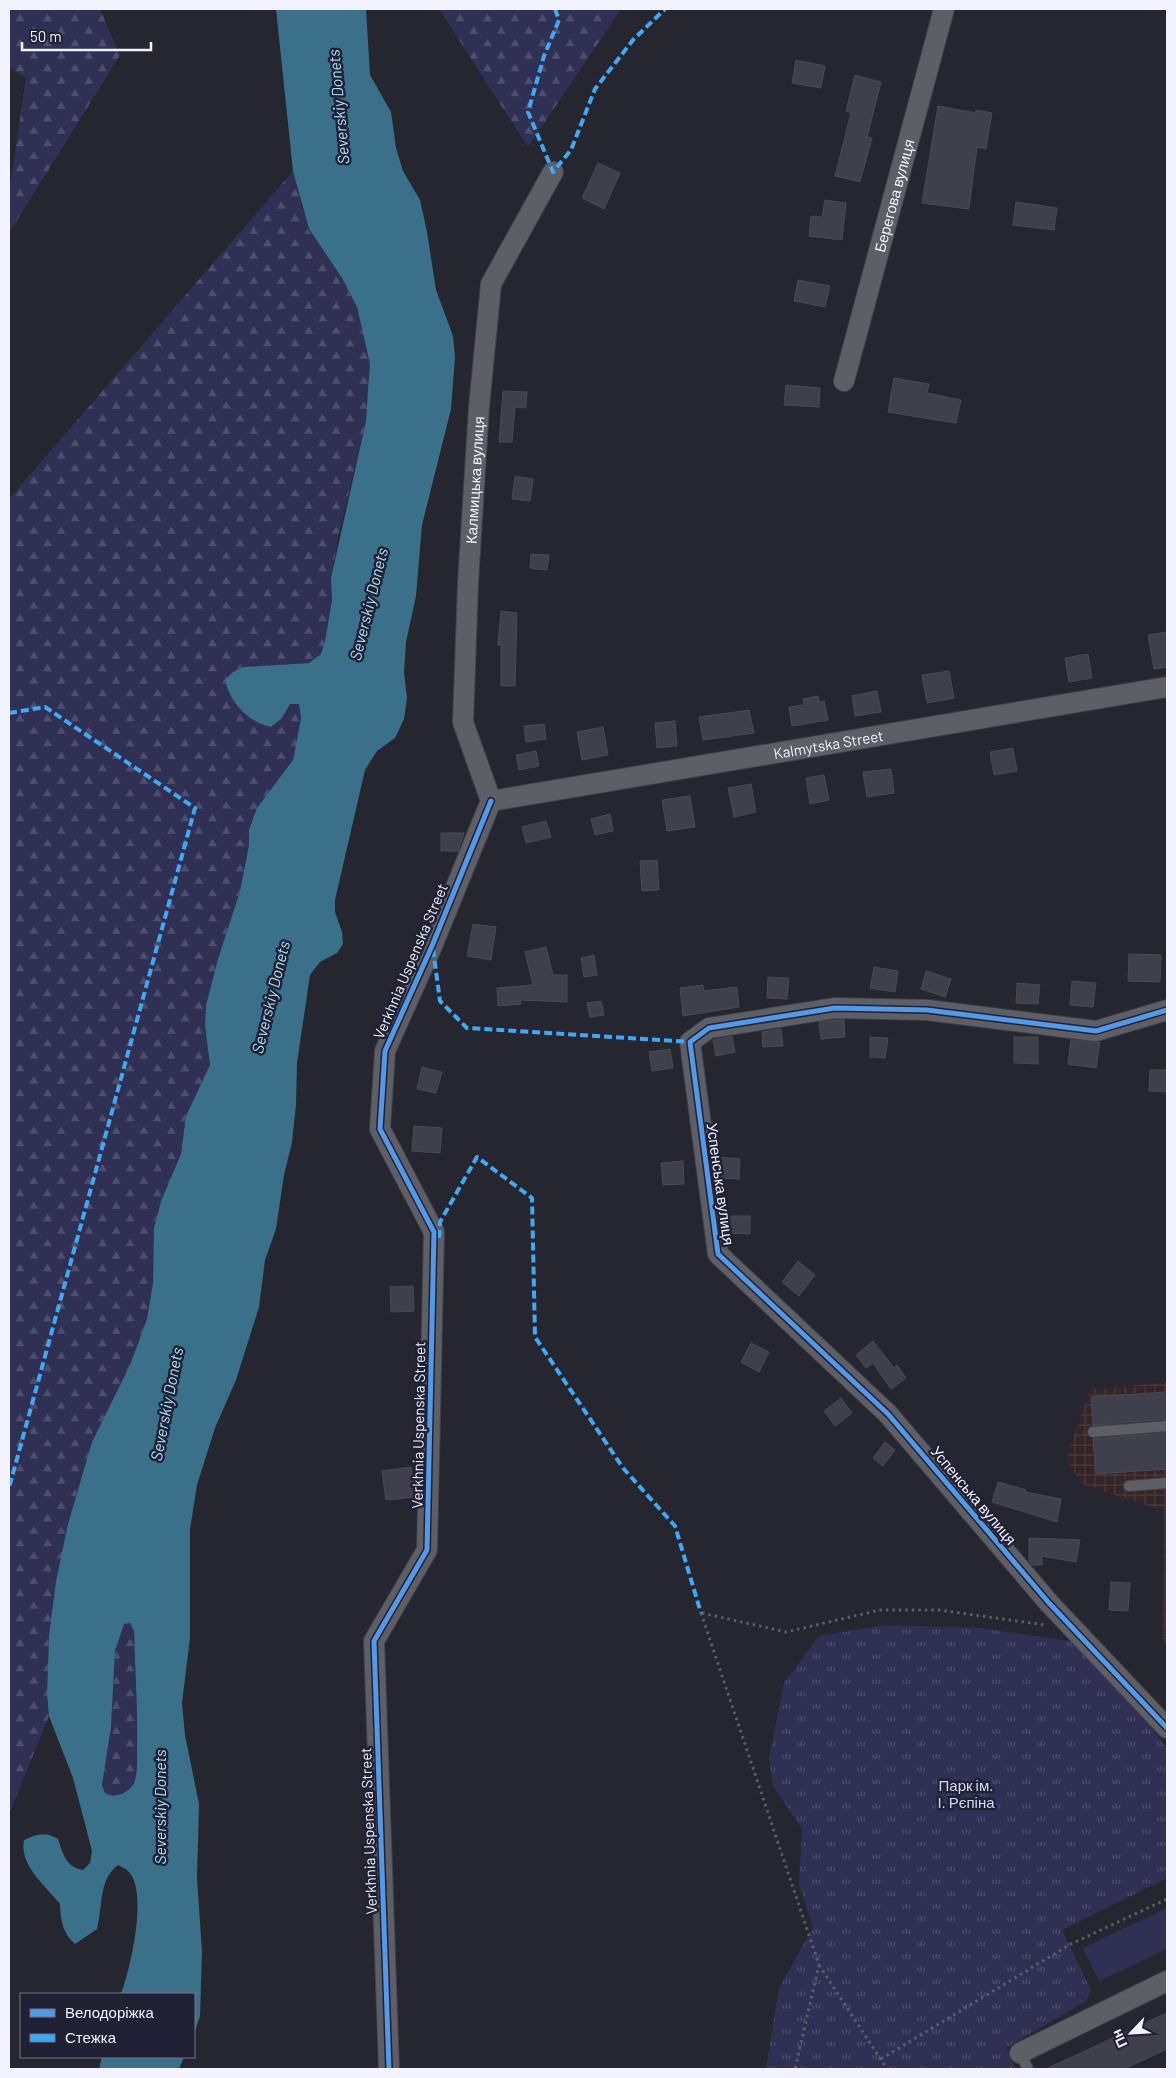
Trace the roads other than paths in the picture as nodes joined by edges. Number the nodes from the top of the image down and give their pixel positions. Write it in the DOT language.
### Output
graph roads {
  1 [pos="944,9"];
  2 [pos="553,172"];
  3 [pos="844,381"];
  4 [pos="1167,687"];
  5 [pos="490,801"];
  6 [pos="1167,1010"];
  7 [pos="1167,1426"];
  8 [pos="1093,1432"];
  9 [pos="1167,1484"];
  10 [pos="1129,1486"];
  11 [pos="1167,1728"];
  12 [pos="1167,1981"];
  13 [pos="1024,2061"];
  14 [pos="389,2069"];
  1 -- 3 [label="street, Берегова вулиця"];
  2 -- 5 [label="street, Калмицька вулиця"];
  4 -- 5 [label="street, Kalmytska Street"];
  5 -- 14 [label="street, Verkhnia Uspenska Street"];
  6 -- 11 [label="street, Успенська вулиця"];
  7 -- 8 [label="lane"];
  9 -- 10 [label="lane"];
  12 -- 13 [label="street"];
}
